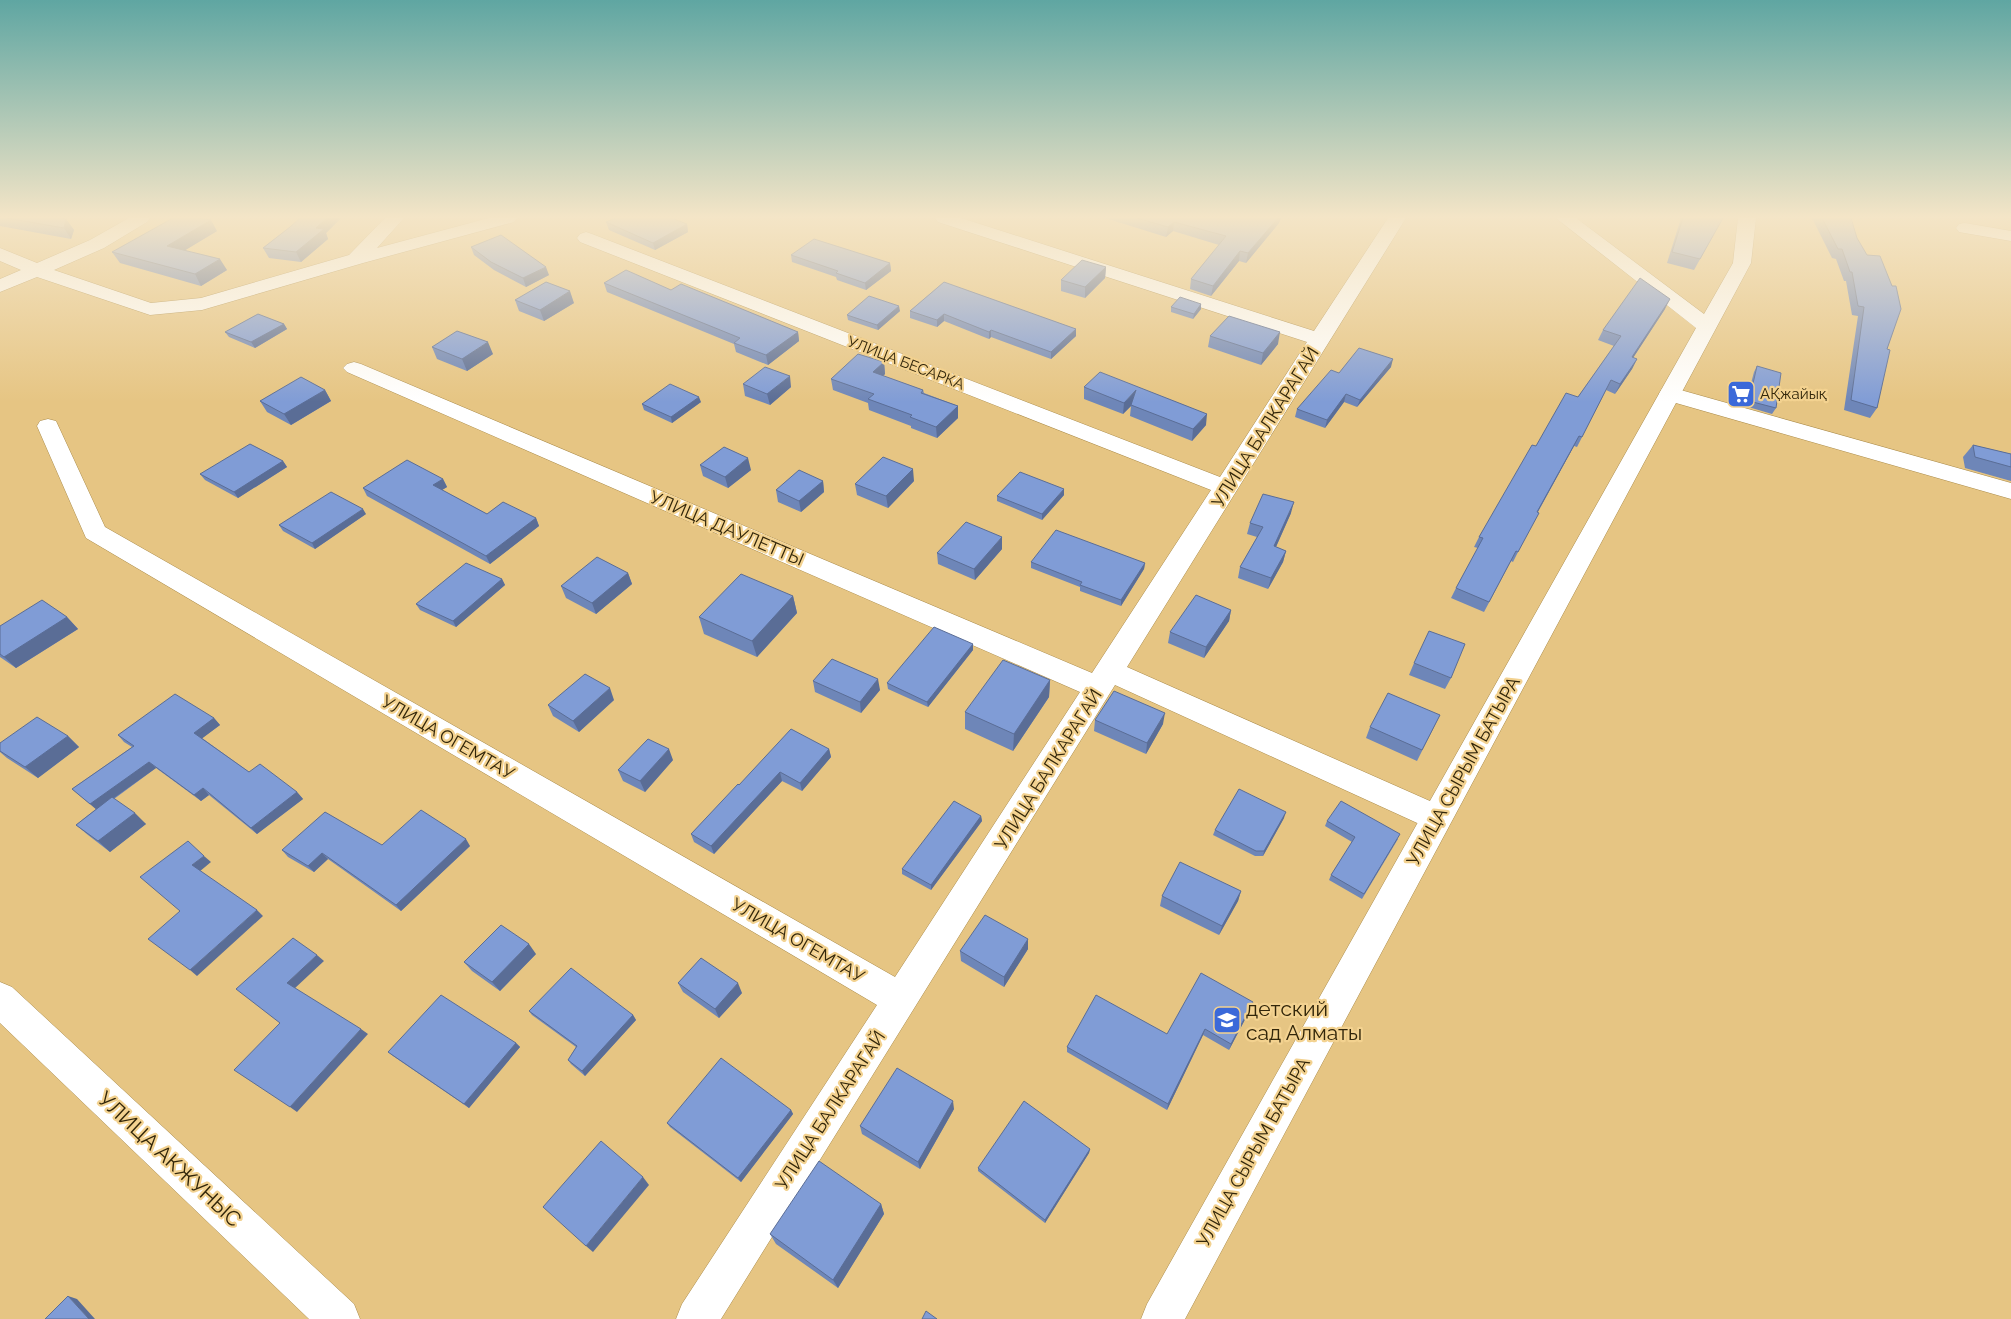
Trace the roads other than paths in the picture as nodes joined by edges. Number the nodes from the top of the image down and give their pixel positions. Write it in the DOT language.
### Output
graph roads {
  1 [pos="15,280"];
  2 [pos="64,280"];
  3 [pos="286,280"];
  4 [pos="693,280"];
  5 [pos="1134,280"];
  6 [pos="1359,280"];
  7 [pos="1646,280"];
  8 [pos="1733,280"];
  9 [pos="0,286"];
  10 [pos="1707,326"];
  11 [pos="1321,340"];
  12 [pos="354,368"];
  13 [pos="1670,394"];
  14 [pos="48,426"];
  15 [pos="1227,488"];
  16 [pos="2011,491"];
  17 [pos="1104,680"];
  18 [pos="1437,818"];
  19 [pos="0,999"];
  20 [pos="901,1000"];
  21 [pos="339,1319"];
  22 [pos="697,1319"];
  23 [pos="1162,1319"];
  1 -- 9 [label="street"];
  2 -- 3 [label="street"];
  4 -- 15 [label="street, УЛИЦА БЕСАРКА"];
  5 -- 11 [label="street"];
  6 -- 11 [label="street, УЛИЦА БАЛКАРАГАЙ"];
  7 -- 10 [label="street"];
  8 -- 10 [label="street, УЛИЦА СЫРЫМ БАТЫРА"];
  10 -- 13 [label="street, УЛИЦА СЫРЫМ БАТЫРА"];
  11 -- 15 [label="street, УЛИЦА БАЛКАРАГАЙ"];
  12 -- 17 [label="street, УЛИЦА ДАУЛЕТТЫ"];
  13 -- 16 [label="street"];
  13 -- 18 [label="street, УЛИЦА СЫРЫМ БАТЫРА"];
  14 -- 20 [label="street, УЛИЦА ОГЕМТАУ"];
  15 -- 17 [label="street, УЛИЦА БАЛКАРАГАЙ"];
  17 -- 18 [label="street, УЛИЦА ДАУЛЕТТЫ"];
  17 -- 20 [label="street, УЛИЦА БАЛКАРАГАЙ"];
  18 -- 23 [label="street, УЛИЦА СЫРЫМ БАТЫРА"];
  19 -- 21 [label="street, УЛИЦА АКЖУНЫС"];
  20 -- 22 [label="street, УЛИЦА БАЛКАРАГАЙ"];
}
